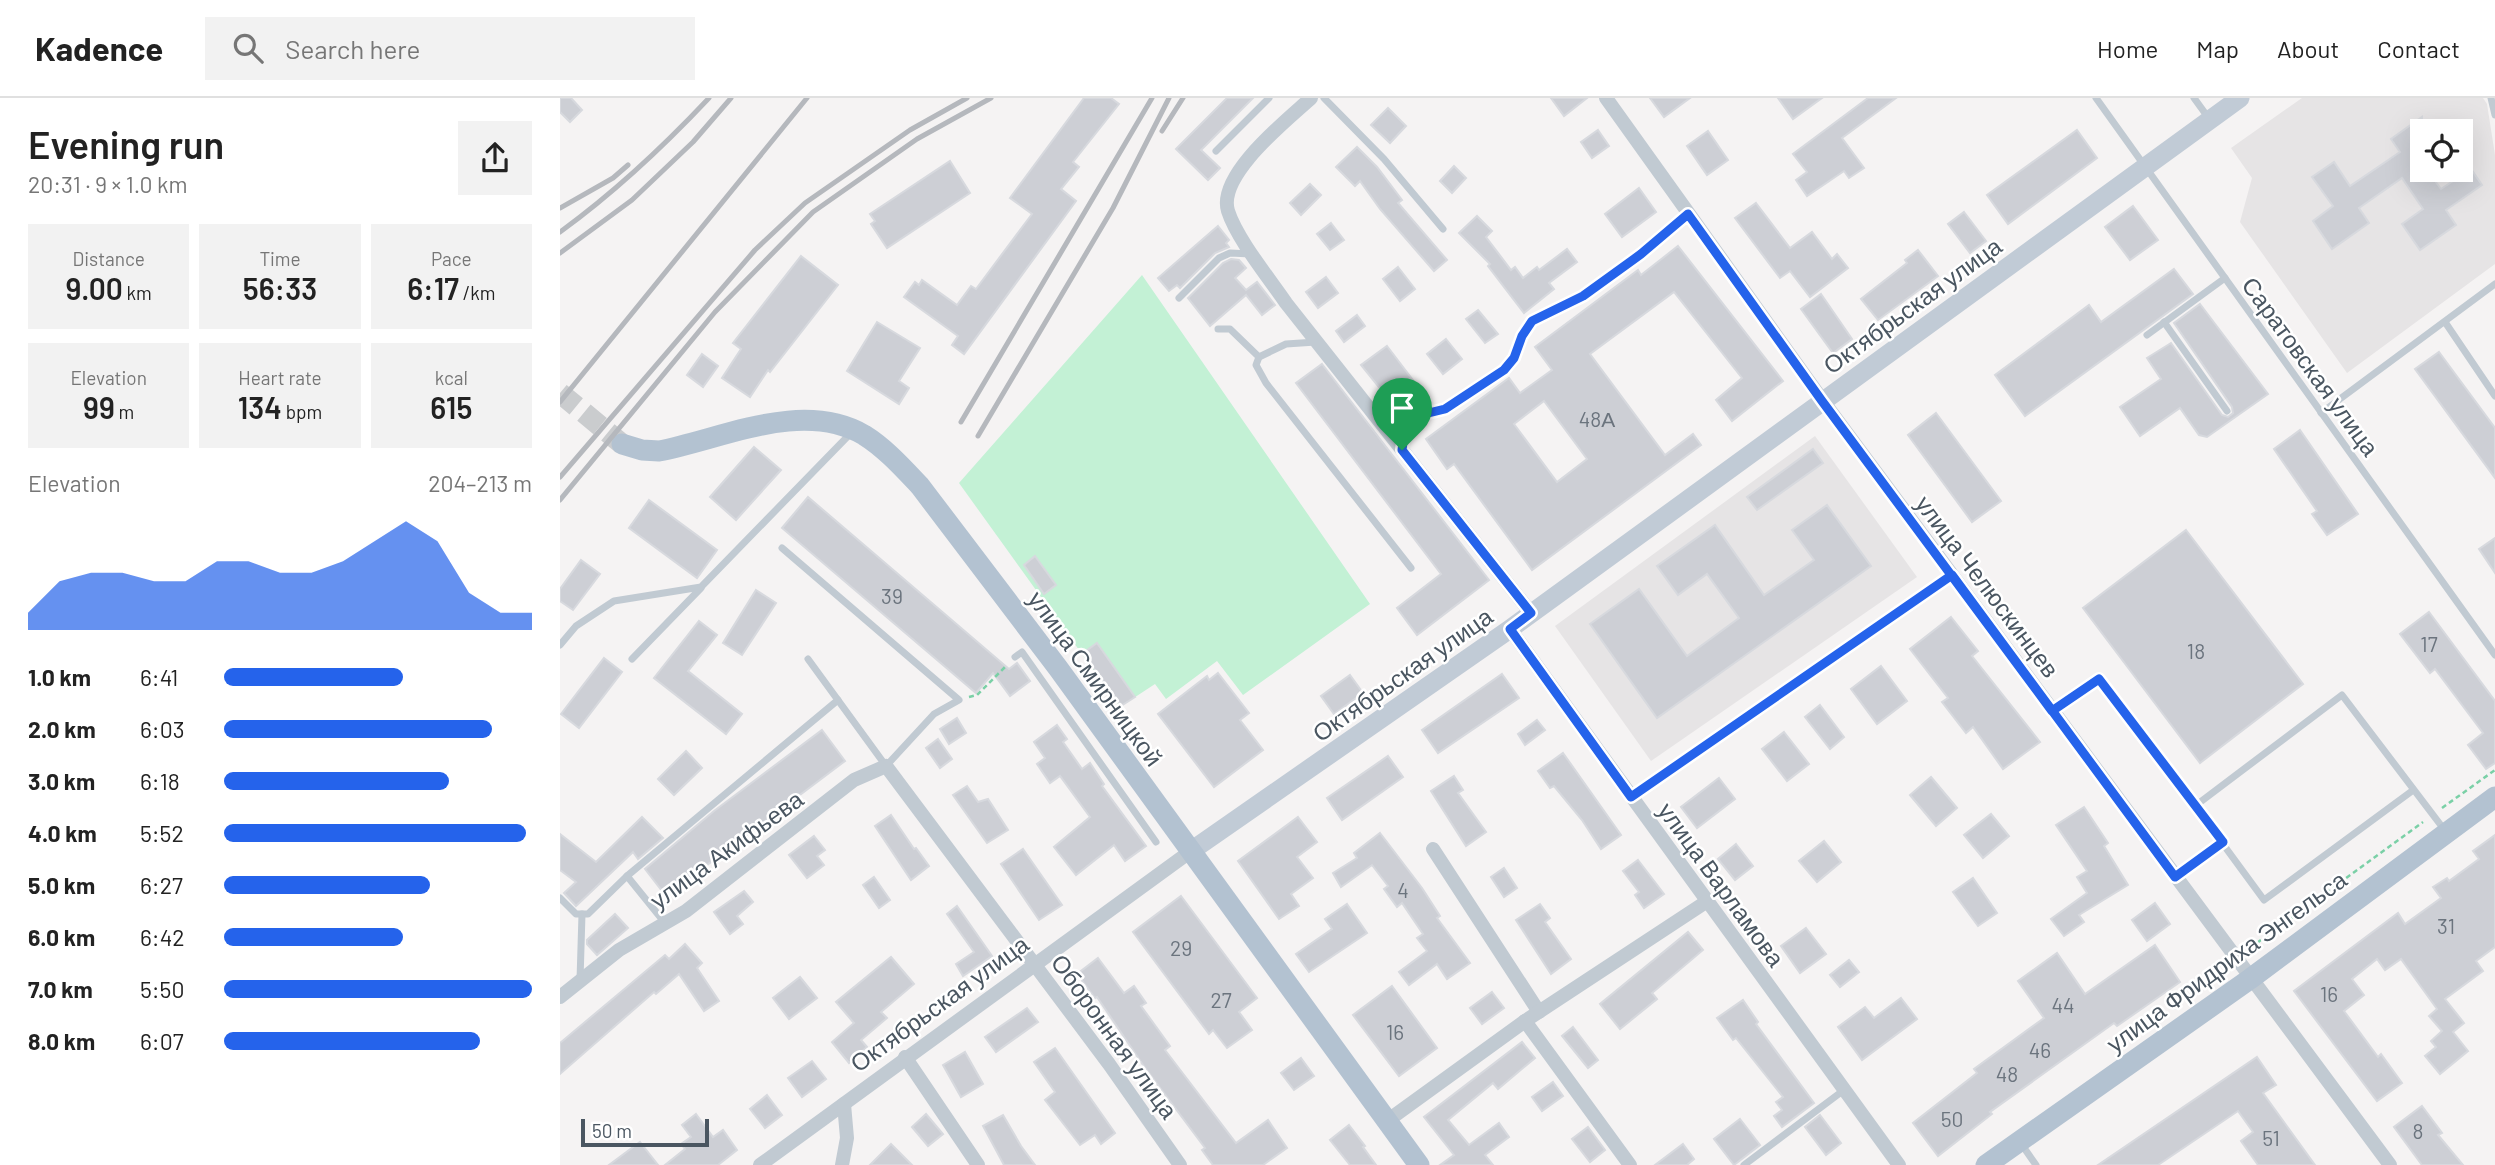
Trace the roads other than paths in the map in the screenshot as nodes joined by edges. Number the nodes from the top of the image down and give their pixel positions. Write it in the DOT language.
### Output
graph roads {
  1 [pos="1269,98"];
  2 [pos="1311,98"];
  3 [pos="1324,98"];
  4 [pos="1606,98"];
  5 [pos="2096,98"];
  6 [pos="2193,98"];
  7 [pos="2240,98"];
  8 [pos="2491,98"];
  9 [pos="2495,115"];
  10 [pos="2210,120"];
  11 [pos="1216,151"];
  12 [pos="2144,166"];
  13 [pos="1688,214"];
  14 [pos="1235,224"];
  15 [pos="1443,229"];
  16 [pos="1230,253"];
  17 [pos="1253,255"];
  18 [pos="2225,278"];
  19 [pos="2495,284"];
  20 [pos="1179,299"];
  21 [pos="2164,322"];
  22 [pos="2445,322"];
  23 [pos="1218,329"];
  24 [pos="2147,335"];
  25 [pos="1317,342"];
  26 [pos="1259,357"];
  27 [pos="2495,396"];
  28 [pos="1822,401"];
  29 [pos="2227,411"];
  30 [pos="2320,413"];
  31 [pos="852,430"];
  32 [pos="622,444"];
  33 [pos="1402,450"];
  34 [pos="782,548"];
  35 [pos="1411,568"];
  36 [pos="1952,575"];
  37 [pos="701,587"];
  38 [pos="1531,613"];
  39 [pos="1510,629"];
  40 [pos="560,645"];
  41 [pos="2495,655"];
  42 [pos="1015,657"];
  43 [pos="632,659"];
  44 [pos="808,659"];
  45 [pos="838,700"];
  46 [pos="2052,711"];
  47 [pos="886,766"];
  48 [pos="2412,791"];
  49 [pos="1631,797"];
  50 [pos="2495,797"];
  51 [pos="2195,806"];
  52 [pos="2446,833"];
  53 [pos="1156,842"];
  54 [pos="2223,842"];
  55 [pos="1433,849"];
  56 [pos="1191,851"];
  57 [pos="627,876"];
  58 [pos="2175,877"];
  59 [pos="560,898"];
  60 [pos="1706,902"];
  61 [pos="582,914"];
  62 [pos="665,923"];
  63 [pos="1035,963"];
  64 [pos="2250,979"];
  65 [pos="580,982"];
  66 [pos="560,997"];
  67 [pos="1539,1012"];
  68 [pos="1525,1021"];
  69 [pos="905,1057"];
  70 [pos="1844,1090"];
  71 [pos="844,1104"];
  72 [pos="1387,1121"];
  73 [pos="2020,1141"];
  74 [pos="760,1165"];
  75 [pos="842,1165"];
  76 [pos="978,1165"];
  77 [pos="1180,1165"];
  78 [pos="1419,1165"];
  79 [pos="1630,1165"];
  80 [pos="1744,1165"];
  81 [pos="1899,1165"];
  82 [pos="1986,1165"];
  83 [pos="2036,1165"];
  84 [pos="2390,1165"];
  1 -- 11 [label="lane"];
  2 -- 14 [label="street"];
  3 -- 15 [label="lane"];
  4 -- 13 [label="street, улица Челюскинцев"];
  5 -- 12 [label="lane, Саратовская улица"];
  6 -- 10 [label="lane"];
  7 -- 10 [label="main road, Октябрьская улица"];
  8 -- 9 [label="lane"];
  10 -- 12 [label="main road, Октябрьская улица"];
  12 -- 18 [label="lane, Саратовская улица"];
  12 -- 28 [label="main road, Октябрьская улица"];
  13 -- 28 [label="street, улица Челюскинцев"];
  13 -- 33 [label="lane"];
  14 -- 16 [label="lane"];
  14 -- 17 [label="street"];
  16 -- 17 [label="lane"];
  16 -- 20 [label="lane"];
  17 -- 25 [label="street"];
  18 -- 21 [label="lane"];
  18 -- 30 [label="lane, Саратовская улица"];
  19 -- 22 [label="lane"];
  21 -- 24 [label="lane"];
  21 -- 29 [label="lane"];
  22 -- 27 [label="lane"];
  22 -- 30 [label="lane"];
  23 -- 26 [label="lane"];
  25 -- 26 [label="lane"];
  25 -- 33 [label="street"];
  26 -- 35 [label="lane"];
  28 -- 36 [label="street, улица Челюскинцев"];
  28 -- 38 [label="main road, Октябрьская улица"];
  30 -- 41 [label="lane, Саратовская улица"];
  31 -- 32 [label="main road, улица Смирницкой"];
  31 -- 37 [label="lane"];
  31 -- 56 [label="main road, улица Смирницкой"];
  33 -- 38 [label="street"];
  34 -- 47 [label="lane"];
  36 -- 46 [label="street, улица Челюскинцев"];
  36 -- 49 [label="lane"];
  37 -- 40 [label="lane"];
  37 -- 43 [label="lane"];
  38 -- 39 [label="main road, Октябрьская улица"];
  39 -- 49 [label="street, улица Варламова"];
  39 -- 56 [label="main road, Октябрьская улица"];
  42 -- 53 [label="lane"];
  44 -- 45 [label="lane"];
  45 -- 47 [label="lane"];
  45 -- 57 [label="lane"];
  46 -- 51 [label="lane"];
  46 -- 58 [label="street, улица Челюскинцев"];
  47 -- 62 [label="street, улица Акифьева"];
  47 -- 63 [label="street, Оборонная улица"];
  48 -- 51 [label="lane"];
  48 -- 52 [label="lane"];
  48 -- 54 [label="lane"];
  49 -- 60 [label="street, улица Варламова"];
  50 -- 52 [label="main road, улица Фридриха Энгельса"];
  51 -- 54 [label="lane"];
  52 -- 64 [label="main road, улица Фридриха Энгельса"];
  54 -- 58 [label="lane"];
  55 -- 67 [label="street"];
  56 -- 63 [label="street, Октябрьская улица"];
  56 -- 72 [label="main road, улица Смирницкой"];
  57 -- 61 [label="lane"];
  57 -- 62 [label="lane"];
  58 -- 64 [label="street, улица Челюскинцев"];
  59 -- 61 [label="lane"];
  60 -- 67 [label="street"];
  60 -- 70 [label="street, улица Варламова"];
  61 -- 65 [label="lane"];
  62 -- 65 [label="street, улица Акифьева"];
  63 -- 69 [label="street, Октябрьская улица"];
  63 -- 77 [label="street, Оборонная улица"];
  64 -- 73 [label="main road, улица Фридриха Энгельса"];
  64 -- 84 [label="street, улица Челюскинцев"];
  65 -- 66 [label="street, улица Акифьева"];
  67 -- 68 [label="street"];
  68 -- 72 [label="street"];
  68 -- 79 [label="street"];
  69 -- 71 [label="street, Октябрьская улица"];
  69 -- 76 [label="street"];
  70 -- 80 [label="lane"];
  70 -- 81 [label="street, улица Варламова"];
  71 -- 74 [label="street, Октябрьская улица"];
  71 -- 75 [label="street"];
  72 -- 78 [label="main road, улица Смирницкой"];
  73 -- 82 [label="main road, улица Фридриха Энгельса"];
  73 -- 83 [label="lane"];
}
